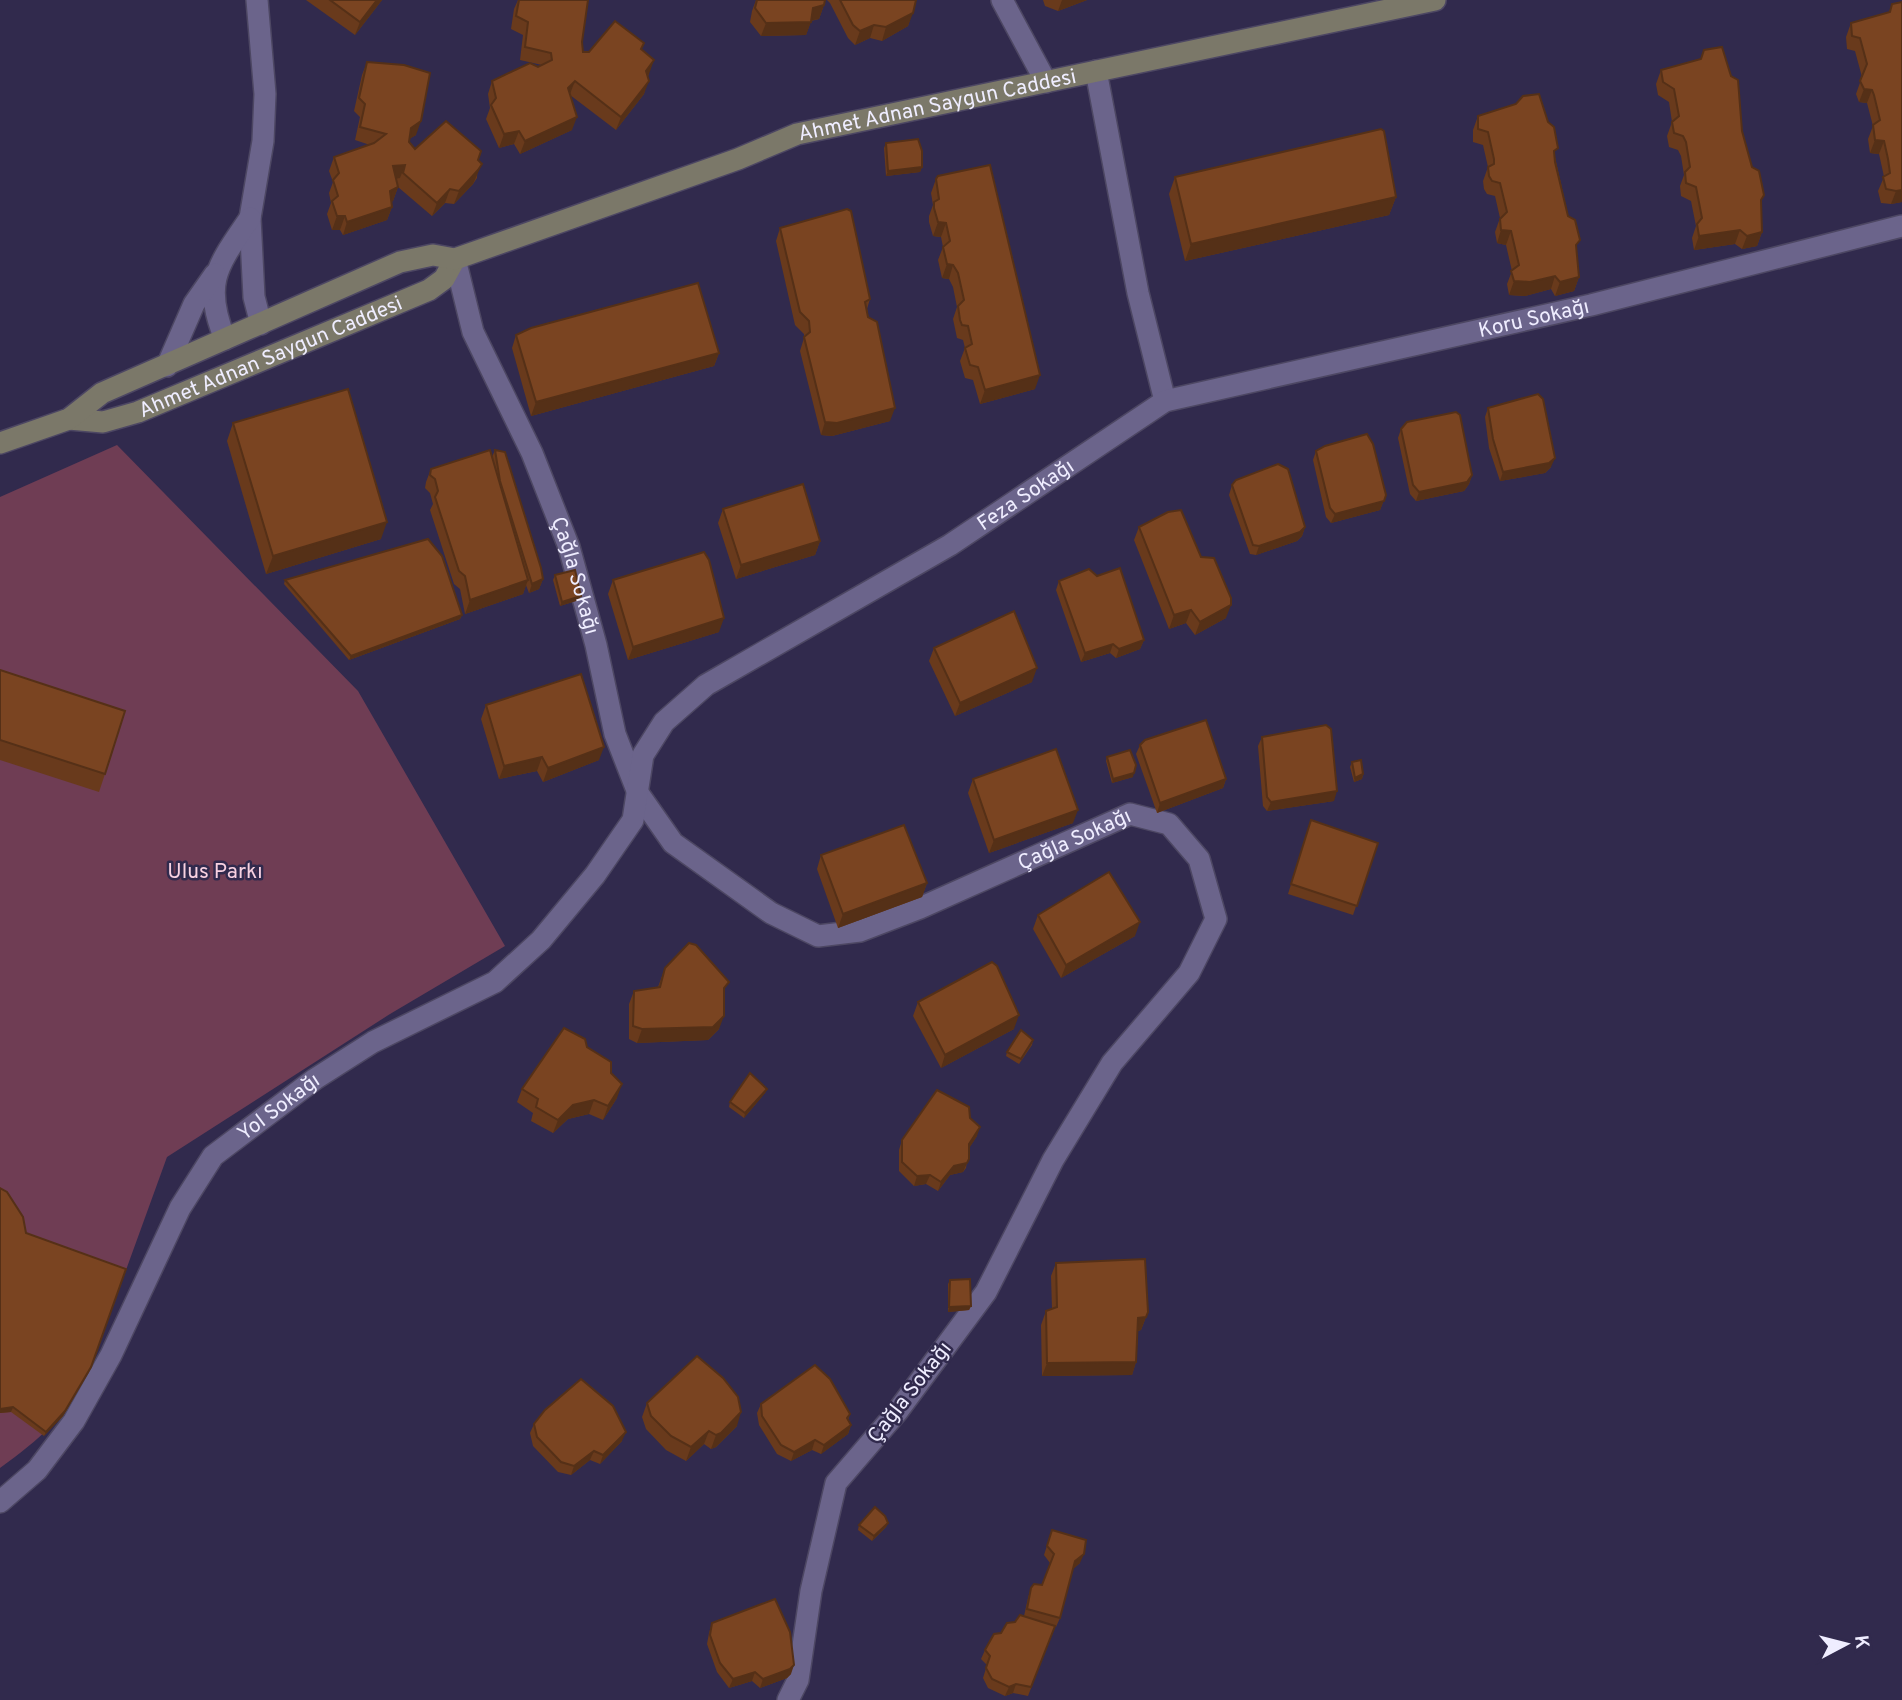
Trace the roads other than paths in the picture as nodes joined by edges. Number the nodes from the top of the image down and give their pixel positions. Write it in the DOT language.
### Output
graph roads {
  1 [pos="257,0"];
  2 [pos="1002,0"];
  3 [pos="1435,0"];
  4 [pos="1096,71"];
  5 [pos="1046,82"];
  6 [pos="250,218"];
  7 [pos="1902,226"];
  8 [pos="455,259"];
  9 [pos="215,274"];
  10 [pos="261,324"];
  11 [pos="225,340"];
  12 [pos="275,354"];
  13 [pos="167,366"];
  14 [pos="240,369"];
  15 [pos="1165,401"];
  16 [pos="69,419"];
  17 [pos="0,443"];
  18 [pos="638,793"];
  19 [pos="0,1502"];
  20 [pos="788,1700"];
  1 -- 6 [label="street"];
  2 -- 5 [label="street"];
  3 -- 4 [label="main road, Ahmet Adnan Saygun Caddesi"];
  4 -- 5 [label="main road, Ahmet Adnan Saygun Caddesi"];
  4 -- 15 [label="street"];
  5 -- 8 [label="main road, Ahmet Adnan Saygun Caddesi"];
  6 -- 9 [label="street"];
  6 -- 10 [label="street"];
  7 -- 15 [label="street, Koru Sokağı"];
  8 -- 10 [label="main road, Ahmet Adnan Saygun Caddesi"];
  8 -- 12 [label="main road, Ahmet Adnan Saygun Caddesi"];
  8 -- 18 [label="street, Çağla Sokağı"];
  9 -- 11 [label="street"];
  9 -- 13 [label="street"];
  10 -- 11 [label="main road, Ahmet Adnan Saygun Caddesi"];
  10 -- 12 [label="main road"];
  11 -- 13 [label="main road, Ahmet Adnan Saygun Caddesi"];
  11 -- 14 [label="main road"];
  12 -- 14 [label="main road, Ahmet Adnan Saygun Caddesi"];
  13 -- 16 [label="main road, Ahmet Adnan Saygun Caddesi"];
  14 -- 16 [label="main road, Ahmet Adnan Saygun Caddesi"];
  15 -- 18 [label="street, Feza Sokağı"];
  16 -- 17 [label="main road, Ahmet Adnan Saygun Caddesi"];
  18 -- 19 [label="street, Yol Sokağı"];
  18 -- 20 [label="street, Çağla Sokağı"];
}
